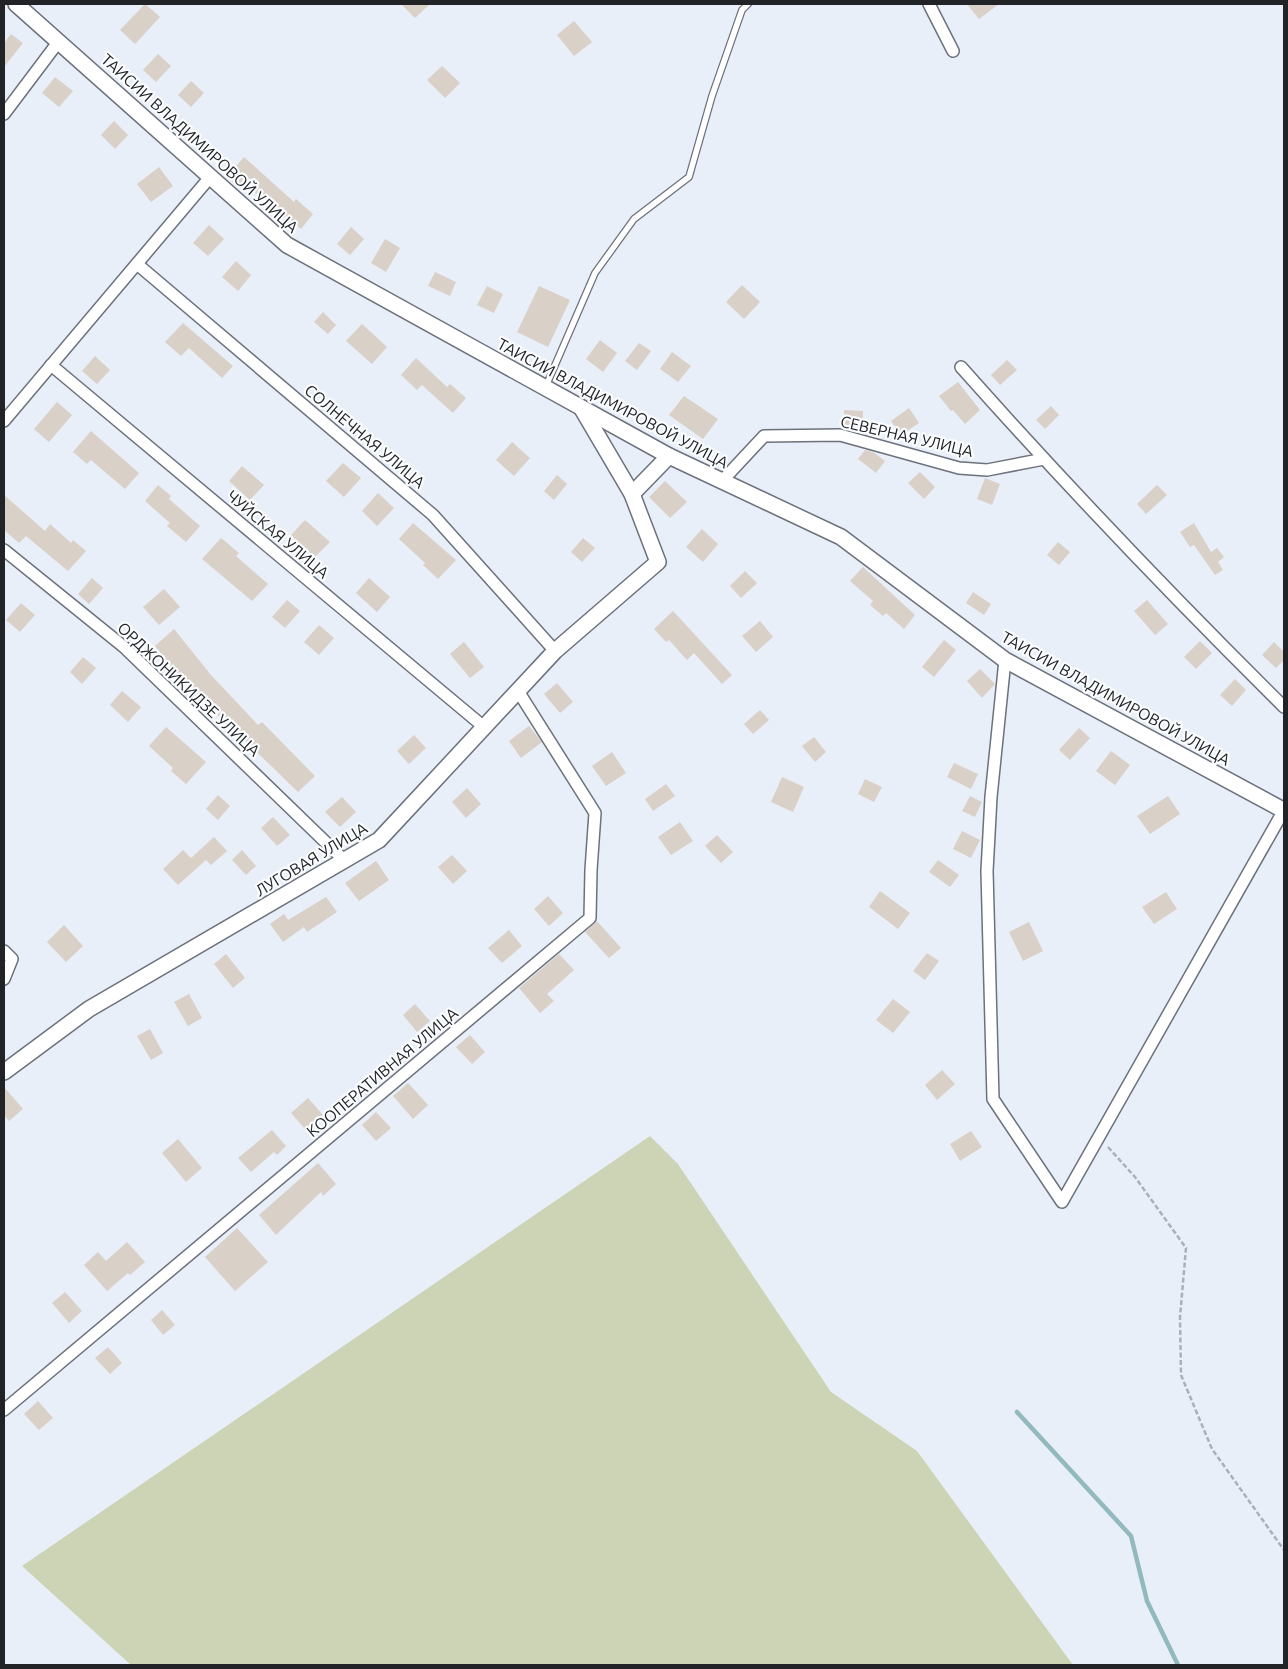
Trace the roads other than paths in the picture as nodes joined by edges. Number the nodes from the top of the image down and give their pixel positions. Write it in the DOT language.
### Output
graph roads {
  1 [pos="16,4"];
  2 [pos="748,4"];
  3 [pos="930,4"];
  4 [pos="59,41"];
  5 [pos="953,51"];
  6 [pos="4,114"];
  7 [pos="211,176"];
  8 [pos="137,264"];
  9 [pos="51,365"];
  10 [pos="962,367"];
  11 [pos="545,388"];
  12 [pos="582,408"];
  13 [pos="4,421"];
  14 [pos="669,456"];
  15 [pos="1044,459"];
  16 [pos="722,481"];
  17 [pos="632,494"];
  18 [pos="4,550"];
  19 [pos="555,651"];
  20 [pos="1005,660"];
  21 [pos="518,691"];
  22 [pos="1284,707"];
  23 [pos="484,727"];
  24 [pos="1284,810"];
  25 [pos="344,860"];
  26 [pos="4,951"];
  27 [pos="4,979"];
  28 [pos="4,1070"];
  29 [pos="4,1410"];
  1 -- 4 [label="street, ТАИСИИ ВЛАДИМИРОВОЙ УЛИЦА"];
  2 -- 11 [label="lane"];
  3 -- 5 [label="street"];
  4 -- 6 [label="street"];
  4 -- 7 [label="street, ТАИСИИ ВЛАДИМИРОВОЙ УЛИЦА"];
  7 -- 8 [label="street"];
  7 -- 11 [label="street, ТАИСИИ ВЛАДИМИРОВОЙ УЛИЦА"];
  8 -- 9 [label="street"];
  8 -- 19 [label="street, СОЛНЕЧНАЯ УЛИЦА"];
  9 -- 13 [label="street"];
  9 -- 23 [label="street, ЧУЙСКАЯ УЛИЦА"];
  10 -- 15 [label="street"];
  11 -- 12 [label="street, ТАИСИИ ВЛАДИМИРОВОЙ УЛИЦА"];
  12 -- 14 [label="street, ТАИСИИ ВЛАДИМИРОВОЙ УЛИЦА"];
  12 -- 17 [label="street"];
  14 -- 16 [label="street, ТАИСИИ ВЛАДИМИРОВОЙ УЛИЦА"];
  14 -- 17 [label="street"];
  15 -- 16 [label="street, СЕВЕРНАЯ УЛИЦА"];
  15 -- 22 [label="street"];
  16 -- 20 [label="street, ТАИСИИ ВЛАДИМИРОВОЙ УЛИЦА"];
  17 -- 19 [label="street, ЛУГОВАЯ УЛИЦА"];
  18 -- 25 [label="street, ОРДЖОНИКИДЗЕ УЛИЦА"];
  19 -- 21 [label="street, ЛУГОВАЯ УЛИЦА"];
  20 -- 24 [label="street, ТАИСИИ ВЛАДИМИРОВОЙ УЛИЦА"];
  20 -- 24 [label="street"];
  21 -- 23 [label="street, ЛУГОВАЯ УЛИЦА"];
  21 -- 29 [label="street, КООПЕРАТИВНАЯ УЛИЦА"];
  23 -- 25 [label="street, ЛУГОВАЯ УЛИЦА"];
  25 -- 28 [label="street, ЛУГОВАЯ УЛИЦА"];
  26 -- 27 [label="street"];
}
